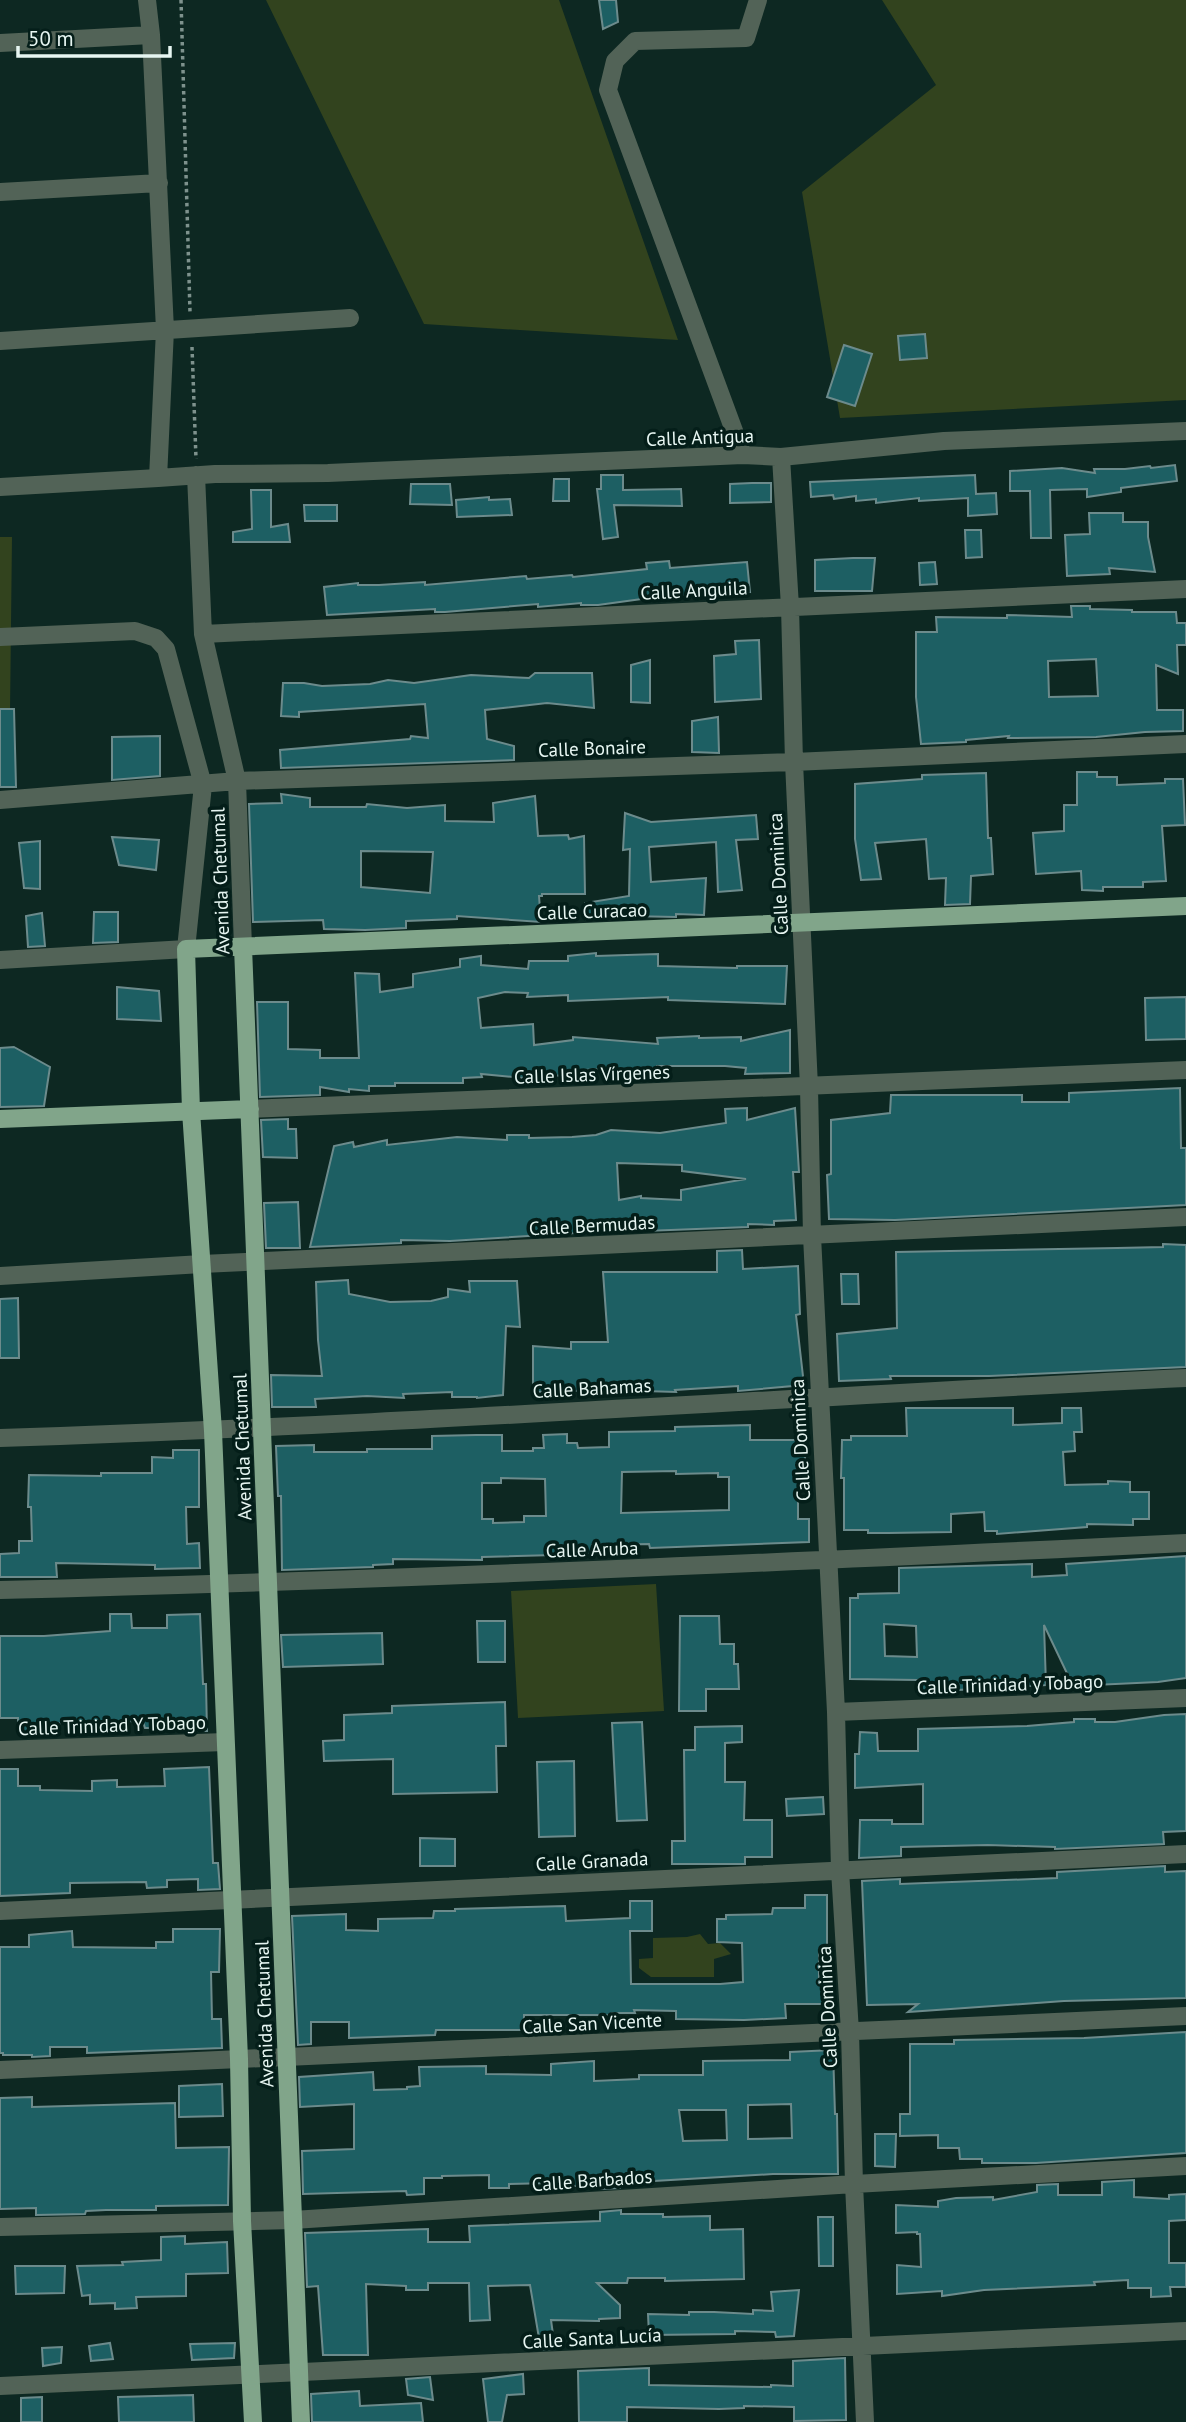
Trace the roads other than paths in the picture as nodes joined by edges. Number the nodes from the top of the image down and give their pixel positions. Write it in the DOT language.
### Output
graph roads {
  1 [pos="147,0"];
  2 [pos="758,0"];
  3 [pos="151,35"];
  4 [pos="0,43"];
  5 [pos="159,183"];
  6 [pos="0,192"];
  7 [pos="350,318"];
  8 [pos="165,331"];
  9 [pos="0,341"];
  10 [pos="1186,431"];
  11 [pos="743,456"];
  12 [pos="781,457"];
  13 [pos="196,475"];
  14 [pos="158,478"];
  15 [pos="0,487"];
  16 [pos="1186,589"];
  17 [pos="790,607"];
  18 [pos="203,634"];
  19 [pos="0,637"];
  20 [pos="1186,744"];
  21 [pos="794,762"];
  22 [pos="237,781"];
  23 [pos="203,785"];
  24 [pos="0,800"];
  25 [pos="1186,906"];
  26 [pos="802,923"];
  27 [pos="243,947"];
  28 [pos="186,949"];
  29 [pos="0,960"];
  30 [pos="1186,1070"];
  31 [pos="809,1087"];
  32 [pos="250,1109"];
  33 [pos="191,1111"];
  34 [pos="0,1119"];
  35 [pos="1186,1217"];
  36 [pos="812,1236"];
  37 [pos="256,1262"];
  38 [pos="202,1264"];
  39 [pos="0,1276"];
  40 [pos="1186,1378"];
  41 [pos="819,1396"];
  42 [pos="262,1429"];
  43 [pos="213,1431"];
  44 [pos="0,1438"];
  45 [pos="1186,1543"];
  46 [pos="827,1561"];
  47 [pos="268,1583"];
  48 [pos="219,1584"];
  49 [pos="0,1590"];
  50 [pos="1186,1699"];
  51 [pos="836,1712"];
  52 [pos="225,1742"];
  53 [pos="0,1750"];
  54 [pos="1186,1854"];
  55 [pos="840,1870"];
  56 [pos="232,1898"];
  57 [pos="280,1898"];
  58 [pos="0,1911"];
  59 [pos="1186,2016"];
  60 [pos="850,2032"];
  61 [pos="286,2057"];
  62 [pos="239,2059"];
  63 [pos="0,2070"];
  64 [pos="1186,2166"];
  65 [pos="854,2184"];
  66 [pos="293,2220"];
  67 [pos="242,2221"];
  68 [pos="0,2227"];
  69 [pos="1186,2331"];
  70 [pos="860,2347"];
  71 [pos="299,2374"];
  72 [pos="251,2375"];
  73 [pos="0,2386"];
  74 [pos="254,2422"];
  75 [pos="301,2422"];
  76 [pos="865,2422"];
  1 -- 3 [label="street"];
  2 -- 11 [label="street"];
  3 -- 4 [label="street"];
  3 -- 5 [label="street"];
  5 -- 6 [label="street"];
  5 -- 8 [label="street"];
  7 -- 8 [label="street"];
  8 -- 9 [label="street"];
  8 -- 14 [label="street"];
  10 -- 12 [label="street, Calle Antigua"];
  11 -- 12 [label="street, Calle Antigua"];
  11 -- 13 [label="street, Calle Antigua"];
  12 -- 17 [label="street, Calle Dominica"];
  13 -- 14 [label="street, Calle Antigua"];
  13 -- 18 [label="street, Avenida Chetumal"];
  14 -- 15 [label="street, Calle Antigua"];
  16 -- 17 [label="street, Calle Anguila"];
  17 -- 18 [label="street, Calle Anguila"];
  17 -- 21 [label="street, Calle Dominica"];
  18 -- 22 [label="street, Avenida Chetumal"];
  19 -- 23 [label="street"];
  20 -- 21 [label="street, Calle Bonaire"];
  21 -- 22 [label="street, Calle Bonaire"];
  21 -- 26 [label="street, Calle Dominica"];
  22 -- 23 [label="street, Calle Bonaire"];
  22 -- 27 [label="street, Avenida Chetumal"];
  23 -- 24 [label="street, Calle Bonaire"];
  23 -- 28 [label="street, Avenida Chetumal"];
  25 -- 26 [label="main road, Calle Curacao"];
  26 -- 27 [label="main road, Calle Curacao"];
  26 -- 31 [label="street, Calle Dominica"];
  27 -- 28 [label="main road, Calle Curacao"];
  27 -- 32 [label="main road, Avenida Chetumal"];
  28 -- 29 [label="street, Calle Curacao"];
  28 -- 33 [label="main road, Avenida Chetumal"];
  30 -- 31 [label="street, Calle Islas Vírgenes"];
  31 -- 32 [label="street, Calle Islas Vírgenes"];
  31 -- 36 [label="street, Calle Dominica"];
  32 -- 33 [label="main road, Calle Islas Vírgenes"];
  32 -- 37 [label="main road, Avenida Chetumal"];
  33 -- 34 [label="main road, Calle Islas Vírgenes"];
  33 -- 38 [label="main road, Avenida Chetumal"];
  35 -- 36 [label="street, Calle Bermudas"];
  36 -- 37 [label="street, Calle Bermudas"];
  36 -- 41 [label="street, Calle Dominica"];
  37 -- 38 [label="street, Calle Bermudas"];
  37 -- 42 [label="main road, Avenida Chetumal"];
  38 -- 39 [label="street, Calle Bermudas"];
  38 -- 43 [label="main road, Avenida Chetumal"];
  40 -- 41 [label="street, Calle Bahamas"];
  41 -- 42 [label="street, Calle Bahamas"];
  41 -- 46 [label="street, Calle Dominica"];
  42 -- 43 [label="street, Calle Bahamas"];
  42 -- 47 [label="main road, Avenida Chetumal"];
  43 -- 44 [label="street, Calle Bahamas"];
  43 -- 48 [label="main road, Avenida Chetumal"];
  45 -- 46 [label="street, Calle Aruba"];
  46 -- 47 [label="street, Calle Aruba"];
  46 -- 51 [label="street, Calle Dominica"];
  47 -- 48 [label="street, Calle Aruba"];
  47 -- 57 [label="main road, Avenida Chetumal"];
  48 -- 49 [label="street, Calle Aruba"];
  48 -- 52 [label="main road, Avenida Chetumal"];
  50 -- 51 [label="street, Calle Trinidad y Tobago"];
  51 -- 55 [label="street, Calle Dominica"];
  52 -- 53 [label="street, Calle Trinidad Y Tobago"];
  52 -- 56 [label="main road, Avenida Chetumal"];
  54 -- 55 [label="street, Calle Granada"];
  55 -- 57 [label="street, Calle Granada"];
  55 -- 60 [label="street, Calle Dominica"];
  56 -- 57 [label="street, Calle Granada"];
  56 -- 58 [label="street, Calle Granada"];
  56 -- 62 [label="main road, Avenida Chetumal"];
  57 -- 61 [label="main road, Avenida Chetumal"];
  59 -- 60 [label="street, Calle San Vicente"];
  60 -- 61 [label="street, Calle San Vicente"];
  60 -- 65 [label="street, Calle Dominica"];
  61 -- 62 [label="street, Calle San Vicente"];
  61 -- 66 [label="main road, Avenida Chetumal"];
  62 -- 63 [label="street, Calle San Vicente"];
  62 -- 67 [label="main road, Avenida Chetumal"];
  64 -- 65 [label="street, Calle Barbados"];
  65 -- 66 [label="street, Calle Barbados"];
  65 -- 70 [label="street, Calle Dominica"];
  66 -- 67 [label="street, Calle Barbados"];
  66 -- 71 [label="main road, Avenida Chetumal"];
  67 -- 68 [label="street, Calle Barbados"];
  67 -- 72 [label="main road, Avenida Chetumal"];
  69 -- 70 [label="street, Calle Santa Lucía"];
  70 -- 71 [label="street, Calle Santa Lucía"];
  70 -- 76 [label="street, Calle Dominica"];
  71 -- 72 [label="street, Calle Santa Lucía"];
  71 -- 75 [label="main road, Avenida Chetumal"];
  72 -- 73 [label="street, Calle Santa Lucía"];
  72 -- 74 [label="main road, Avenida Chetumal"];
}
